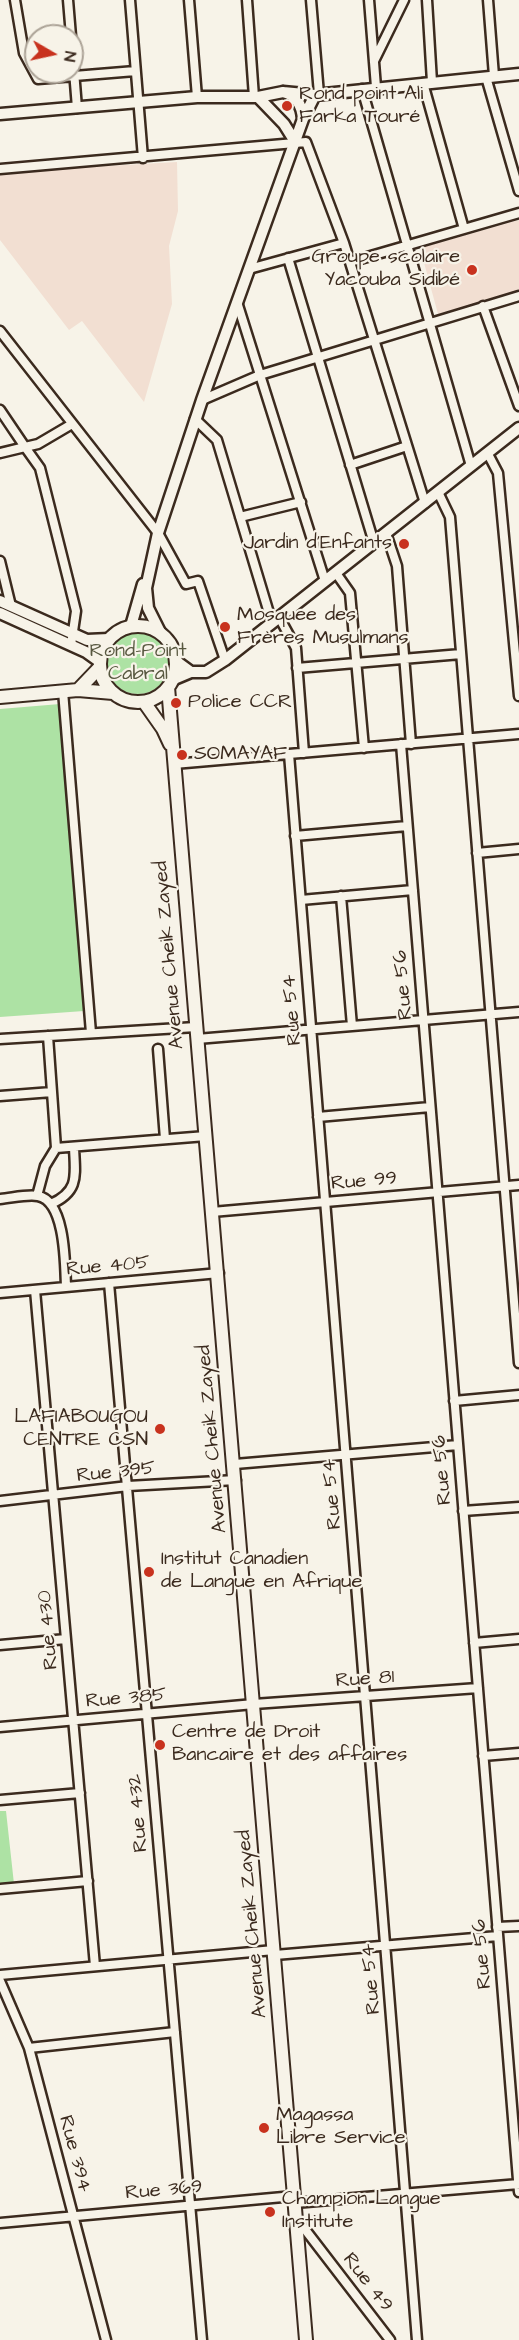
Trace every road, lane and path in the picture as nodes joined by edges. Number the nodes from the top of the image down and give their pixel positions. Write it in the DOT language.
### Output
graph roads {
  1 [pos="15,0"];
  2 [pos="68,0"];
  3 [pos="130,0"];
  4 [pos="189,0"];
  5 [pos="247,0"];
  6 [pos="311,0"];
  7 [pos="369,0"];
  8 [pos="404,0"];
  9 [pos="427,0"];
  10 [pos="488,0"];
  11 [pos="70,24"];
  12 [pos="24,53"];
  13 [pos="374,62"];
  14 [pos="135,71"];
  15 [pos="519,74"];
  16 [pos="84,75"];
  17 [pos="490,77"];
  18 [pos="427,83"];
  19 [pos="75,84"];
  20 [pos="376,87"];
  21 [pos="362,89"];
  22 [pos="281,92"];
  23 [pos="317,95"];
  24 [pos="197,97"];
  25 [pos="256,97"];
  26 [pos="138,103"];
  27 [pos="77,108"];
  28 [pos="0,114"];
  29 [pos="280,120"];
  30 [pos="302,121"];
  31 [pos="294,141"];
  32 [pos="142,158"];
  33 [pos="0,169"];
  34 [pos="519,191"];
  35 [pos="519,213"];
  36 [pos="464,229"];
  37 [pos="344,243"];
  38 [pos="409,245"];
  39 [pos="288,258"];
  40 [pos="350,262"];
  41 [pos="249,269"];
  42 [pos="519,296"];
  43 [pos="237,302"];
  44 [pos="483,306"];
  45 [pos="430,322"];
  46 [pos="0,331"];
  47 [pos="374,339"];
  48 [pos="318,357"];
  49 [pos="260,375"];
  50 [pos="202,400"];
  51 [pos="519,406"];
  52 [pos="0,410"];
  53 [pos="195,419"];
  54 [pos="72,424"];
  55 [pos="519,429"];
  56 [pos="407,446"];
  57 [pos="25,447"];
  58 [pos="0,453"];
  59 [pos="488,454"];
  60 [pos="350,465"];
  61 [pos="471,466"];
  62 [pos="438,492"];
  63 [pos="301,502"];
  64 [pos="425,503"];
  65 [pos="240,517"];
  66 [pos="158,533"];
  67 [pos="386,533"];
  68 [pos="374,543"];
  69 [pos="154,546"];
  70 [pos="0,561"];
  71 [pos="336,573"];
  72 [pos="326,581"];
  73 [pos="0,601"];
  74 [pos="11,606"];
  75 [pos="0,613"];
  76 [pos="276,620"];
  77 [pos="131,626"];
  78 [pos="160,632"];
  79 [pos="109,639"];
  80 [pos="73,640"];
  81 [pos="461,654"];
  82 [pos="404,659"];
  83 [pos="225,660"];
  84 [pos="176,661"];
  85 [pos="356,663"];
  86 [pos="100,664"];
  87 [pos="297,668"];
  88 [pos="191,672"];
  89 [pos="170,684"];
  90 [pos="78,690"];
  91 [pos="63,691"];
  92 [pos="113,693"];
  93 [pos="519,696"];
  94 [pos="0,697"];
  95 [pos="144,702"];
  96 [pos="519,734"];
  97 [pos="468,739"];
  98 [pos="401,744"];
  99 [pos="411,744"];
  100 [pos="364,747"];
  101 [pos="304,753"];
  102 [pos="289,754"];
  103 [pos="174,757"];
  104 [pos="408,826"];
  105 [pos="295,836"];
  106 [pos="519,849"];
  107 [pos="477,853"];
  108 [pos="413,890"];
  109 [pos="341,896"];
  110 [pos="301,900"];
  111 [pos="519,1012"];
  112 [pos="490,1014"];
  113 [pos="423,1020"];
  114 [pos="352,1026"];
  115 [pos="311,1029"];
  116 [pos="91,1033"];
  117 [pos="196,1033"];
  118 [pos="48,1036"];
  119 [pos="0,1039"];
  120 [pos="158,1049"];
  121 [pos="52,1092"];
  122 [pos="0,1096"];
  123 [pos="430,1107"];
  124 [pos="318,1117"];
  125 [pos="206,1136"];
  126 [pos="165,1139"];
  127 [pos="74,1147"];
  128 [pos="56,1148"];
  129 [pos="519,1185"];
  130 [pos="505,1187"];
  131 [pos="437,1192"];
  132 [pos="37,1196"];
  133 [pos="0,1199"];
  134 [pos="325,1202"];
  135 [pos="51,1204"];
  136 [pos="212,1212"];
  137 [pos="219,1273"];
  138 [pos="109,1283"];
  139 [pos="66,1287"];
  140 [pos="35,1290"];
  141 [pos="0,1293"];
  142 [pos="519,1362"];
  143 [pos="519,1395"];
  144 [pos="454,1401"];
  145 [pos="458,1445"];
  146 [pos="346,1455"];
  147 [pos="235,1464"];
  148 [pos="236,1480"];
  149 [pos="128,1486"];
  150 [pos="54,1497"];
  151 [pos="0,1501"];
  152 [pos="519,1507"];
  153 [pos="464,1511"];
  154 [pos="66,1639"];
  155 [pos="519,1639"];
  156 [pos="474,1643"];
  157 [pos="0,1645"];
  158 [pos="478,1688"];
  159 [pos="366,1698"];
  160 [pos="254,1704"];
  161 [pos="147,1713"];
  162 [pos="73,1720"];
  163 [pos="0,1727"];
  164 [pos="519,1753"];
  165 [pos="483,1756"];
  166 [pos="80,1793"];
  167 [pos="0,1800"];
  168 [pos="88,1881"];
  169 [pos="0,1889"];
  170 [pos="519,1926"];
  171 [pos="498,1932"];
  172 [pos="386,1946"];
  173 [pos="274,1952"];
  174 [pos="169,1960"];
  175 [pos="95,1966"];
  176 [pos="0,1975"];
  177 [pos="0,1980"];
  178 [pos="175,2032"];
  179 [pos="29,2048"];
  180 [pos="519,2184"];
  181 [pos="519,2192"];
  182 [pos="406,2194"];
  183 [pos="295,2200"];
  184 [pos="190,2206"];
  185 [pos="74,2216"];
  186 [pos="296,2218"];
  187 [pos="0,2223"];
  188 [pos="106,2340"];
  189 [pos="202,2340"];
  190 [pos="306,2340"];
  191 [pos="390,2340"];
  192 [pos="417,2340"];
  1 -- 12 [label="street"];
  2 -- 11 [label="street"];
  3 -- 14 [label="street"];
  4 -- 24 [label="street"];
  5 -- 25 [label="street"];
  6 -- 23 [label="street"];
  7 -- 13 [label="street"];
  8 -- 13 [label="street"];
  9 -- 18 [label="street"];
  10 -- 17 [label="street"];
  13 -- 20 [label="street"];
  14 -- 16 [label="street"];
  14 -- 26 [label="street"];
  15 -- 17 [label="street"];
  17 -- 18 [label="street"];
  17 -- 34 [label="street"];
  18 -- 20 [label="street"];
  18 -- 36 [label="street"];
  19 -- 27 [label="street"];
  20 -- 21 [label="street"];
  21 -- 23 [label="street"];
  21 -- 38 [label="street"];
  22 -- 23 [label="street"];
  22 -- 25 [label="street"];
  22 -- 29 [label="street"];
  22 -- 30 [label="street"];
  23 -- 30 [label="street"];
  24 -- 25 [label="street"];
  24 -- 26 [label="street"];
  25 -- 29 [label="street"];
  26 -- 27 [label="street"];
  26 -- 32 [label="street"];
  27 -- 28 [label="street"];
  29 -- 30 [label="street"];
  29 -- 31 [label="street"];
  30 -- 31 [label="street"];
  31 -- 32 [label="street"];
  31 -- 37 [label="street"];
  31 -- 41 [label="street"];
  32 -- 33 [label="street"];
  35 -- 36 [label="street"];
  36 -- 38 [label="street"];
  37 -- 39 [label="street"];
  37 -- 40 [label="street"];
  38 -- 40 [label="street"];
  38 -- 45 [label="street"];
  39 -- 41 [label="street"];
  39 -- 48 [label="street"];
  40 -- 47 [label="street"];
  41 -- 43 [label="street"];
  42 -- 44 [label="street"];
  43 -- 49 [label="street"];
  43 -- 50 [label="street"];
  44 -- 45 [label="street"];
  44 -- 51 [label="street"];
  45 -- 47 [label="street"];
  45 -- 61 [label="street"];
  46 -- 54 [label="street"];
  47 -- 48 [label="street"];
  47 -- 56 [label="street"];
  48 -- 49 [label="street"];
  48 -- 60 [label="street"];
  49 -- 50 [label="street"];
  49 -- 63 [label="street"];
  50 -- 53 [label="street"];
  52 -- 57 [label="street"];
  53 -- 65 [label="street"];
  53 -- 66 [label="street"];
  54 -- 57 [label="street"];
  54 -- 66 [label="street"];
  55 -- 59 [label="street"];
  56 -- 60 [label="street"];
  56 -- 64 [label="street"];
  57 -- 58 [label="street"];
  57 -- 80 [label="street"];
  59 -- 61 [label="street"];
  59 -- 93 [label="street"];
  60 -- 68 [label="street"];
  61 -- 62 [label="street"];
  62 -- 64 [label="street"];
  62 -- 81 [label="street"];
  63 -- 65 [label="street"];
  63 -- 72 [label="street"];
  64 -- 67 [label="street"];
  65 -- 76 [label="street"];
  66 -- 69 [label="street"];
  66 -- 83 [label="street"];
  67 -- 68 [label="street"];
  67 -- 82 [label="street"];
  68 -- 71 [label="street"];
  69 -- 77 [label="street"];
  69 -- 78 [label="street"];
  70 -- 74 [label="street"];
  71 -- 72 [label="street"];
  71 -- 85 [label="street"];
  72 -- 76 [label="street"];
  73 -- 74 [label="street"];
  74 -- 80 [label="street"];
  75 -- 80 [label="street"];
  76 -- 83 [label="street"];
  76 -- 87 [label="street"];
  77 -- 78 [label="main road"];
  77 -- 79 [label="main road"];
  78 -- 84 [label="main road"];
  79 -- 80 [label="street"];
  79 -- 86 [label="main road"];
  80 -- 86 [label="street"];
  81 -- 82 [label="street"];
  81 -- 97 [label="street"];
  82 -- 85 [label="street"];
  82 -- 99 [label="street"];
  83 -- 88 [label="street"];
  84 -- 88 [label="street"];
  84 -- 89 [label="main road"];
  85 -- 87 [label="street"];
  85 -- 100 [label="street"];
  86 -- 90 [label="main road"];
  86 -- 92 [label="main road"];
  87 -- 101 [label="street"];
  88 -- 89 [label="street"];
  89 -- 95 [label="main road"];
  89 -- 103 [label="main road, Avenue Cheik Zayed"];
  90 -- 91 [label="main road"];
  90 -- 92 [label="main road"];
  91 -- 94 [label="main road"];
  91 -- 116 [label="street"];
  92 -- 95 [label="main road"];
  95 -- 103 [label="main road, Avenue Cheik Zayed"];
  96 -- 97 [label="street"];
  97 -- 99 [label="street"];
  97 -- 107 [label="street"];
  98 -- 99 [label="street"];
  98 -- 100 [label="street"];
  98 -- 104 [label="street, Rue 56"];
  100 -- 101 [label="street"];
  101 -- 102 [label="street"];
  102 -- 103 [label="street"];
  102 -- 105 [label="street, Rue 54"];
  103 -- 117 [label="main road, Avenue Cheik Zayed"];
  104 -- 105 [label="street"];
  104 -- 108 [label="street, Rue 56"];
  105 -- 110 [label="street, Rue 54"];
  106 -- 107 [label="street"];
  107 -- 112 [label="street"];
  108 -- 109 [label="street"];
  108 -- 113 [label="street, Rue 56"];
  109 -- 110 [label="street"];
  109 -- 114 [label="street"];
  110 -- 115 [label="street, Rue 54"];
  111 -- 112 [label="street"];
  112 -- 113 [label="street"];
  112 -- 130 [label="street"];
  113 -- 114 [label="street"];
  113 -- 123 [label="street, Rue 56"];
  114 -- 115 [label="street"];
  115 -- 117 [label="street"];
  115 -- 124 [label="street, Rue 54"];
  116 -- 117 [label="street"];
  116 -- 118 [label="street"];
  117 -- 125 [label="main road, Avenue Cheik Zayed"];
  118 -- 119 [label="street"];
  118 -- 121 [label="street"];
  120 -- 126 [label="street"];
  121 -- 122 [label="street"];
  121 -- 128 [label="street"];
  123 -- 124 [label="street"];
  123 -- 131 [label="street, Rue 56"];
  124 -- 134 [label="street, Rue 54"];
  125 -- 126 [label="street"];
  125 -- 136 [label="main road, Avenue Cheik Zayed"];
  126 -- 127 [label="street"];
  127 -- 128 [label="street"];
  127 -- 135 [label="street"];
  128 -- 132 [label="street"];
  129 -- 130 [label="street, Rue 99"];
  130 -- 131 [label="street, Rue 99"];
  130 -- 142 [label="street"];
  131 -- 134 [label="street, Rue 99"];
  131 -- 144 [label="street, Rue 56"];
  132 -- 133 [label="street"];
  132 -- 135 [label="street"];
  134 -- 136 [label="street, Rue 99"];
  134 -- 146 [label="street, Rue 54"];
  135 -- 139 [label="street"];
  136 -- 137 [label="main road, Avenue Cheik Zayed"];
  137 -- 138 [label="street, Rue 405"];
  137 -- 147 [label="main road, Avenue Cheik Zayed"];
  138 -- 139 [label="street, Rue 405"];
  138 -- 149 [label="street, Rue 432"];
  139 -- 140 [label="street, Rue 405"];
  140 -- 141 [label="street, Rue 405"];
  140 -- 150 [label="street, Rue 430"];
  143 -- 144 [label="street"];
  144 -- 145 [label="street, Rue 56"];
  145 -- 146 [label="street"];
  145 -- 153 [label="street, Rue 56"];
  146 -- 147 [label="street"];
  146 -- 159 [label="street, Rue 54"];
  147 -- 148 [label="main road, Avenue Cheik Zayed"];
  148 -- 149 [label="street, Rue 395"];
  148 -- 160 [label="main road, Avenue Cheik Zayed"];
  149 -- 150 [label="street, Rue 395"];
  149 -- 161 [label="street, Rue 432"];
  150 -- 151 [label="street, Rue 395"];
  150 -- 154 [label="street, Rue 430"];
  152 -- 153 [label="street"];
  153 -- 156 [label="street, Rue 56"];
  154 -- 157 [label="street"];
  154 -- 162 [label="street, Rue 430"];
  155 -- 156 [label="street"];
  156 -- 158 [label="street, Rue 56"];
  158 -- 159 [label="street, Rue 81"];
  158 -- 165 [label="street, Rue 56"];
  159 -- 160 [label="street, Rue 81"];
  159 -- 172 [label="street, Rue 54"];
  160 -- 161 [label="street, Rue 385"];
  160 -- 173 [label="main road, Avenue Cheik Zayed"];
  161 -- 162 [label="street, Rue 385"];
  161 -- 174 [label="street, Rue 432"];
  162 -- 163 [label="street, Rue 385"];
  162 -- 166 [label="street, Rue 430"];
  164 -- 165 [label="street"];
  165 -- 171 [label="street, Rue 56"];
  166 -- 167 [label="street"];
  166 -- 168 [label="street, Rue 430"];
  168 -- 169 [label="street"];
  168 -- 175 [label="street, Rue 430"];
  170 -- 171 [label="street"];
  171 -- 172 [label="street"];
  171 -- 180 [label="street, Rue 56"];
  172 -- 173 [label="street"];
  172 -- 182 [label="street, Rue 54"];
  173 -- 174 [label="street"];
  173 -- 183 [label="main road, Avenue Cheik Zayed"];
  174 -- 175 [label="street"];
  174 -- 178 [label="street, Rue 432"];
  175 -- 176 [label="street"];
  177 -- 179 [label="street, Rue 394"];
  178 -- 179 [label="street"];
  178 -- 184 [label="street, Rue 432"];
  179 -- 185 [label="street, Rue 394"];
  180 -- 181 [label="street, Rue 56"];
  180 -- 182 [label="street, Rue 369"];
  182 -- 183 [label="street, Rue 369"];
  182 -- 192 [label="street, Rue 54"];
  183 -- 184 [label="street, Rue 369"];
  183 -- 186 [label="main road, Avenue Cheik Zayed"];
  184 -- 185 [label="street, Rue 369"];
  184 -- 189 [label="street, Rue 432"];
  185 -- 187 [label="street, Rue 369"];
  185 -- 188 [label="street, Rue 394"];
  186 -- 190 [label="main road, Avenue Cheik Zayed"];
  186 -- 191 [label="street, Rue 49"];
}
